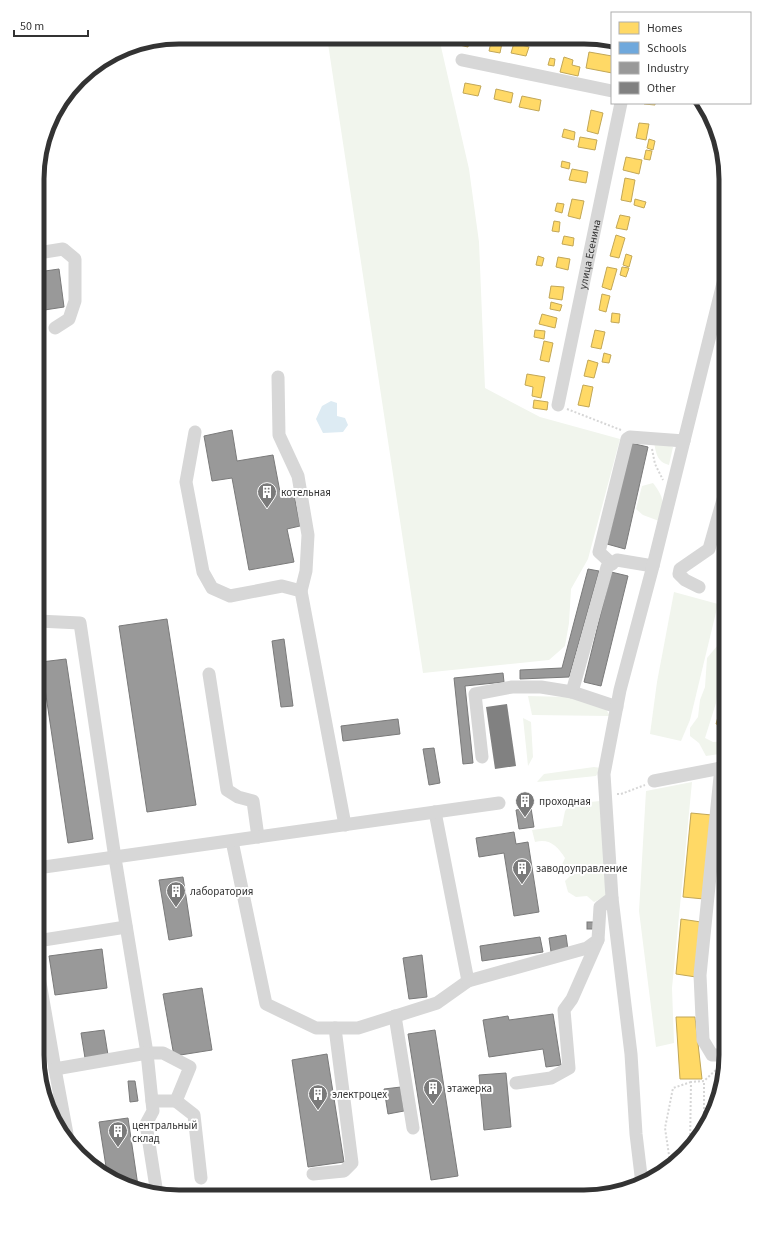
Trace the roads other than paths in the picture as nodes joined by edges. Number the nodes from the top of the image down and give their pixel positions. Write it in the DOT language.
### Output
graph roads {
  1 [pos="462,60"];
  2 [pos="611,91"];
  3 [pos="621,104"];
  4 [pos="44,252"];
  5 [pos="719,299"];
  6 [pos="55,328"];
  7 [pos="278,377"];
  8 [pos="558,405"];
  9 [pos="195,432"];
  10 [pos="684,441"];
  11 [pos="719,514"];
  12 [pos="612,564"];
  13 [pos="653,566"];
  14 [pos="699,587"];
  15 [pos="301,591"];
  16 [pos="44,621"];
  17 [pos="209,674"];
  18 [pos="572,692"];
  19 [pos="616,707"];
  20 [pos="482,757"];
  21 [pos="719,768"];
  22 [pos="654,781"];
  23 [pos="499,803"];
  24 [pos="435,812"];
  25 [pos="345,825"];
  26 [pos="719,826"];
  27 [pos="258,837"];
  28 [pos="232,841"];
  29 [pos="115,858"];
  30 [pos="44,867"];
  31 [pos="612,898"];
  32 [pos="126,927"];
  33 [pos="44,940"];
  34 [pos="598,940"];
  35 [pos="468,981"];
  36 [pos="44,1008"];
  37 [pos="395,1016"];
  38 [pos="335,1028"];
  39 [pos="147,1053"];
  40 [pos="719,1057"];
  41 [pos="54,1069"];
  42 [pos="516,1084"];
  43 [pos="152,1101"];
  44 [pos="176,1101"];
  45 [pos="66,1128"];
  46 [pos="413,1128"];
  47 [pos="313,1174"];
  48 [pos="641,1177"];
  49 [pos="201,1178"];
  50 [pos="156,1188"];
  1 -- 2 [label="street"];
  3 -- 8 [label="street, улица Есенина"];
  4 -- 6 [label="street"];
  5 -- 10 [label="street"];
  7 -- 15 [label="street"];
  9 -- 15 [label="street"];
  10 -- 12 [label="street"];
  10 -- 13 [label="street"];
  11 -- 14 [label="street"];
  12 -- 13 [label="street"];
  12 -- 18 [label="street"];
  13 -- 19 [label="street"];
  15 -- 25 [label="street"];
  16 -- 29 [label="street"];
  17 -- 27 [label="street"];
  18 -- 19 [label="street"];
  18 -- 20 [label="street"];
  19 -- 31 [label="street"];
  21 -- 22 [label="street"];
  23 -- 24 [label="street"];
  24 -- 25 [label="street"];
  24 -- 35 [label="street"];
  25 -- 27 [label="street"];
  26 -- 40 [label="street"];
  27 -- 28 [label="street"];
  28 -- 29 [label="street"];
  28 -- 38 [label="street"];
  29 -- 30 [label="street"];
  29 -- 32 [label="street"];
  31 -- 34 [label="street"];
  31 -- 48 [label="street"];
  32 -- 33 [label="street"];
  32 -- 39 [label="street"];
  34 -- 35 [label="street"];
  34 -- 42 [label="street"];
  35 -- 37 [label="street"];
  36 -- 41 [label="street"];
  37 -- 38 [label="street"];
  37 -- 46 [label="street"];
  38 -- 47 [label="street"];
  39 -- 41 [label="street"];
  39 -- 43 [label="street"];
  39 -- 44 [label="street"];
  41 -- 45 [label="street"];
  43 -- 44 [label="street"];
  43 -- 50 [label="street"];
  44 -- 49 [label="street"];
}
